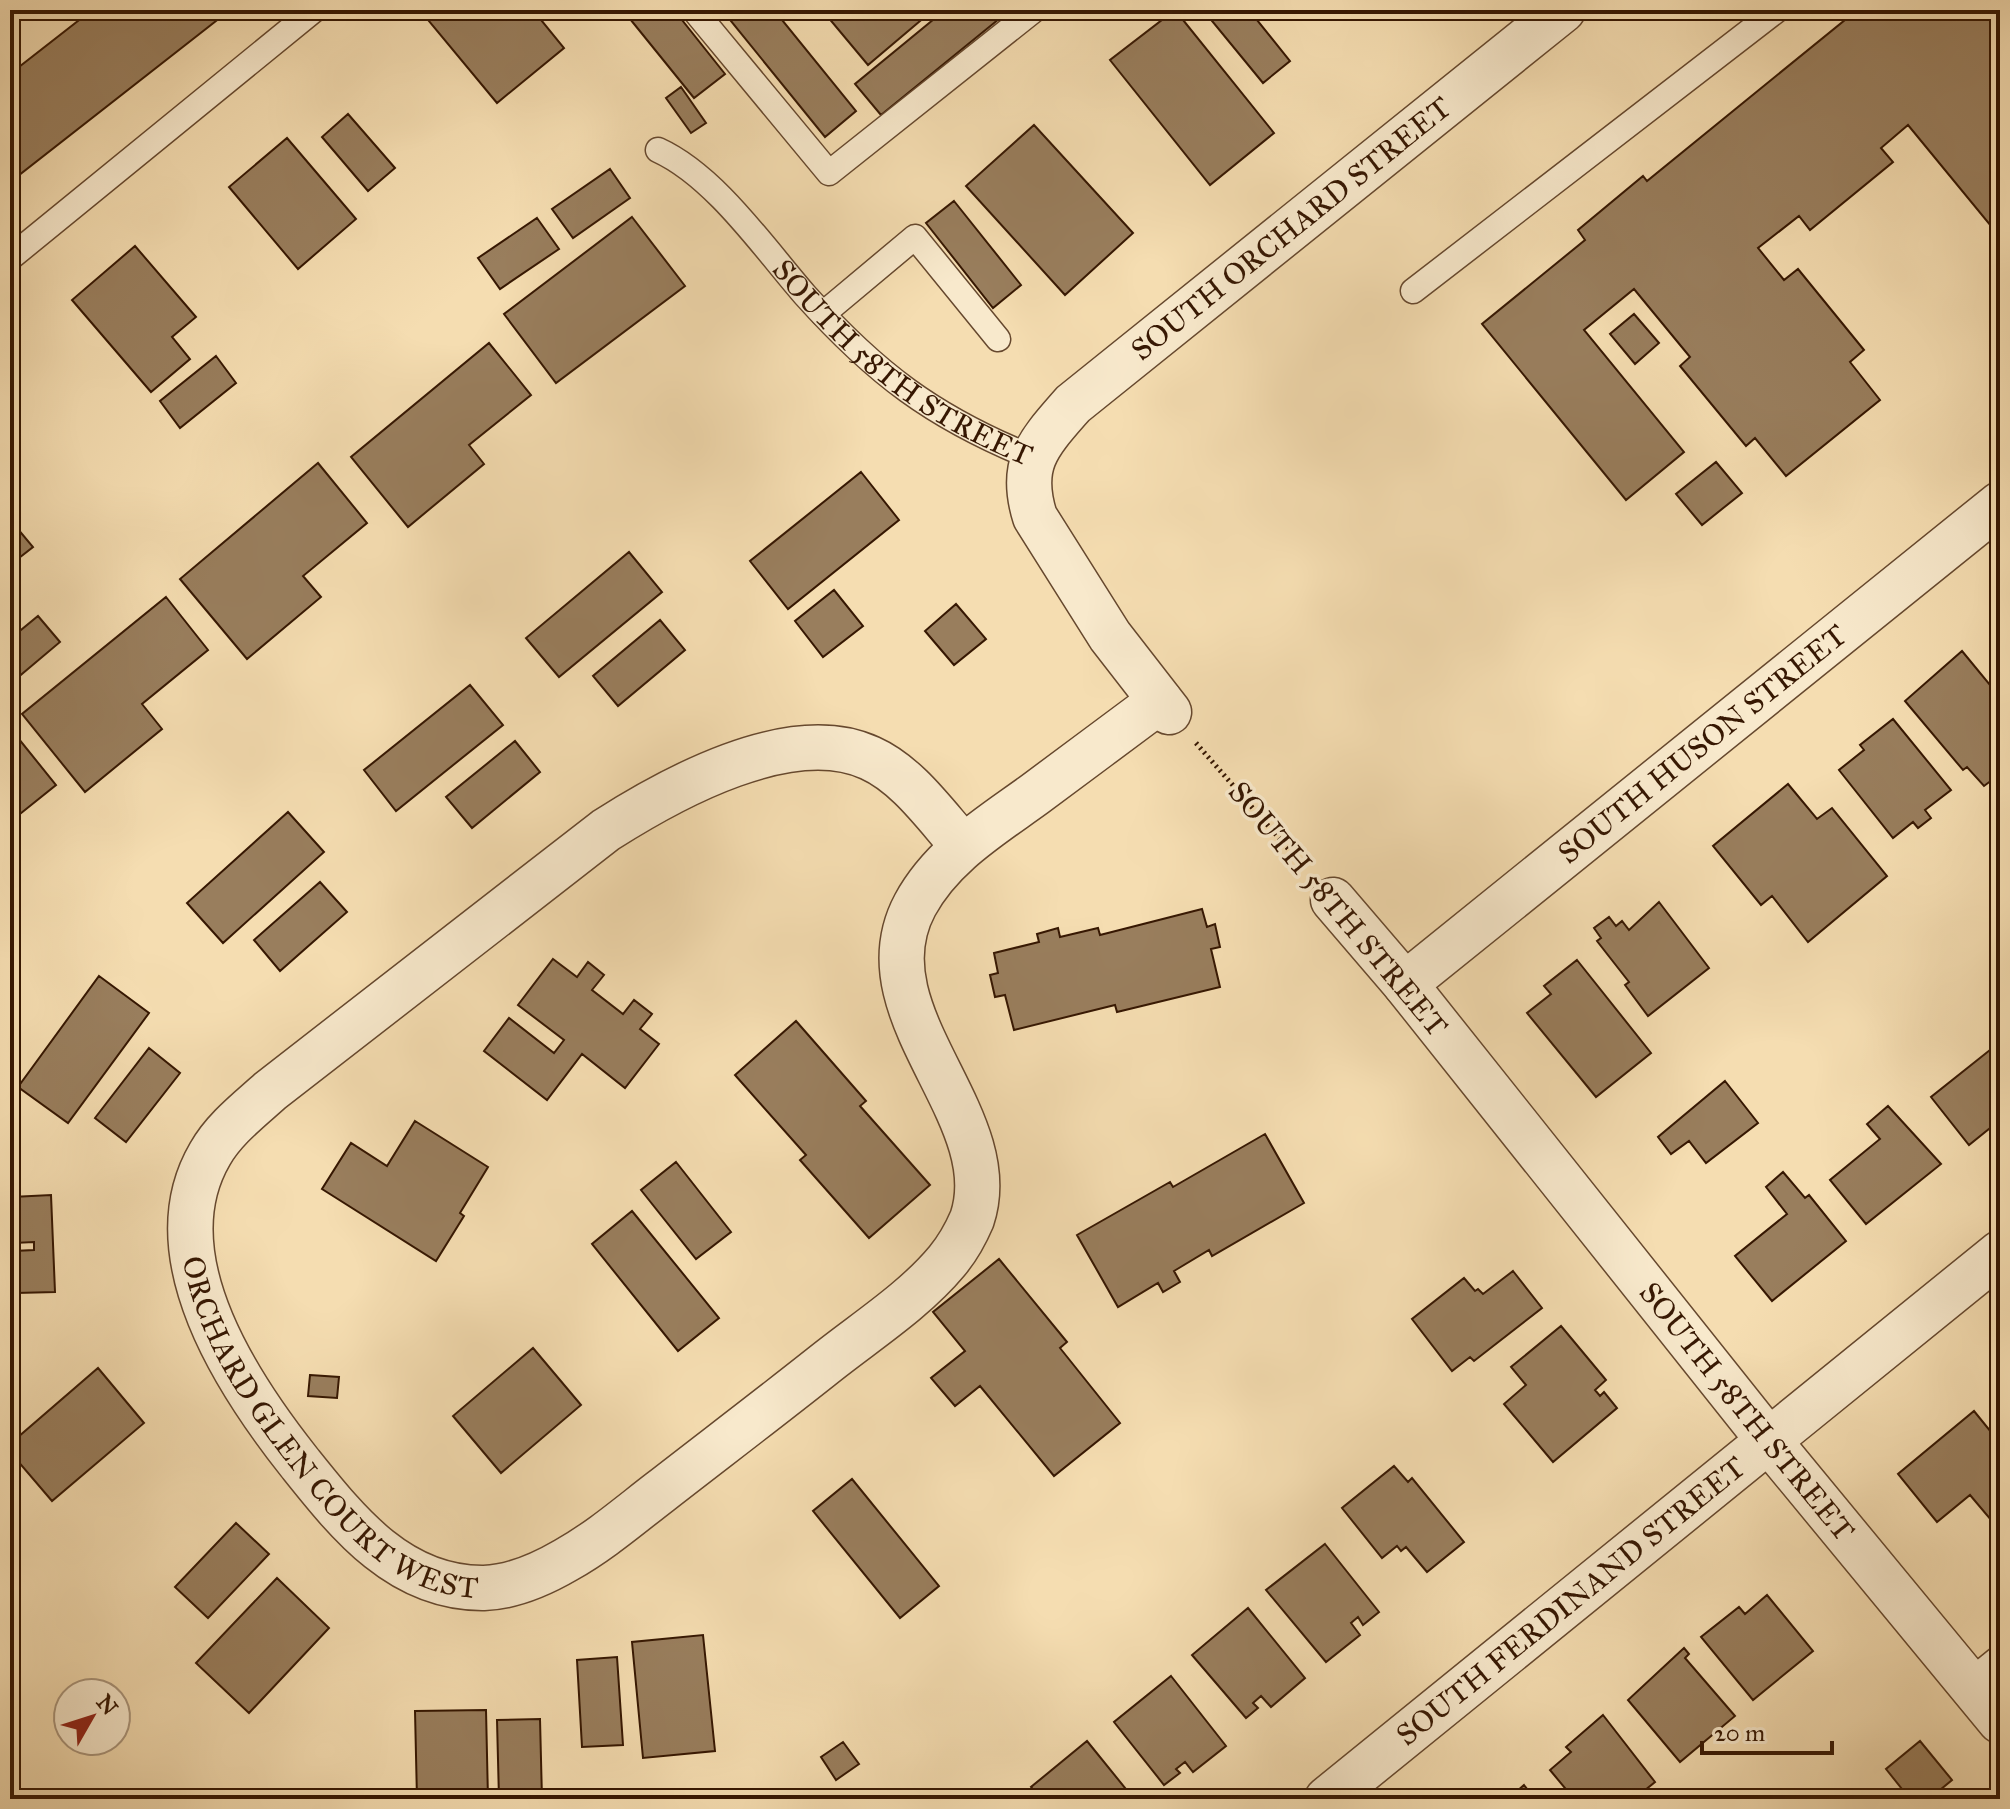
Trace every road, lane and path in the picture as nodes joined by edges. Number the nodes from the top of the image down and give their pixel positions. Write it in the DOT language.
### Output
graph roads {
  1 [pos="314,10"];
  2 [pos="694,10"];
  3 [pos="1034,10"];
  4 [pos="1563,10"];
  5 [pos="1777,10"];
  6 [pos="658,150"];
  7 [pos="10,258"];
  8 [pos="1413,291"];
  9 [pos="823,314"];
  10 [pos="998,339"];
  11 [pos="1031,457"];
  12 [pos="2000,504"];
  13 [pos="1164,706"];
  14 [pos="963,846"];
  15 [pos="1333,900"];
  16 [pos="1405,984"];
  17 [pos="2000,1253"];
  18 [pos="1769,1441"];
  19 [pos="1984,1670"];
  20 [pos="2000,1721"];
  21 [pos="1327,1799"];
  1 -- 7 [label="lane"];
  2 -- 3 [label="lane"];
  4 -- 11 [label="street, SOUTH ORCHARD STREET"];
  5 -- 8 [label="lane"];
  6 -- 9 [label="lane, SOUTH 58TH STREET"];
  9 -- 10 [label="lane"];
  9 -- 11 [label="lane, SOUTH 58TH STREET"];
  11 -- 13 [label="street, SOUTH 58TH STREET"];
  12 -- 16 [label="street, SOUTH HUSON STREET"];
  13 -- 14 [label="street, ORCHARD GLEN COURT WEST"];
  13 -- 15 [label="path, SOUTH 58TH STREET"];
  14 -- 14 [label="street, ORCHARD GLEN COURT WEST"];
  15 -- 16 [label="street, SOUTH 58TH STREET"];
  16 -- 18 [label="street, SOUTH 58TH STREET"];
  17 -- 18 [label="street, SOUTH FERDINAND STREET"];
  18 -- 19 [label="street, SOUTH 58TH STREET"];
  18 -- 21 [label="street, SOUTH FERDINAND STREET"];
  19 -- 20 [label="street, SOUTH 58TH STREET"];
}
